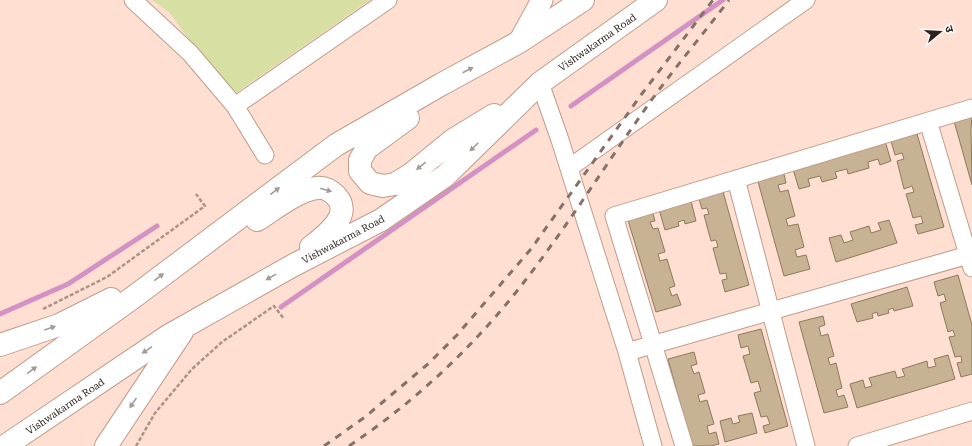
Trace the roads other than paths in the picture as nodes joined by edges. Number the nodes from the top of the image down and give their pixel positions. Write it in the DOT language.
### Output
graph roads {
  1 [pos="133,0"];
  2 [pos="388,0"];
  3 [pos="542,0"];
  4 [pos="583,0"];
  5 [pos="656,0"];
  6 [pos="806,0"];
  7 [pos="519,42"];
  8 [pos="540,83"];
  9 [pos="442,84"];
  10 [pos="523,98"];
  11 [pos="235,106"];
  12 [pos="972,108"];
  13 [pos="928,122"];
  14 [pos="265,155"];
  15 [pos="569,168"];
  16 [pos="736,179"];
  17 [pos="203,245"];
  18 [pos="971,259"];
  19 [pos="292,266"];
  20 [pos="140,291"];
  21 [pos="771,311"];
  22 [pos="187,324"];
  23 [pos="653,344"];
  24 [pos="0,345"];
  25 [pos="628,352"];
  26 [pos="0,393"];
  27 [pos="972,411"];
  28 [pos="5,446"];
  29 [pos="106,446"];
  30 [pos="652,446"];
  31 [pos="684,446"];
  32 [pos="806,446"];
  33 [pos="857,446"];
  1 -- 11 [label="street"];
  2 -- 11 [label="street"];
  3 -- 7 [label="street"];
  4 -- 7 [label="main road"];
  5 -- 8 [label="main road, Vishwakarma Road"];
  6 -- 15 [label="street"];
  9 -- 7 [label="main road, one-way"];
  8 -- 10 [label="main road, Vishwakarma Road"];
  8 -- 15 [label="street"];
  10 -- 9 [label="main road, one-way"];
  17 -- 9 [label="main road, one-way"];
  10 -- 19 [label="main road, Vishwakarma Road, one-way"];
  11 -- 14 [label="street"];
  12 -- 13 [label="street"];
  13 -- 16 [label="street"];
  13 -- 18 [label="street"];
  15 -- 25 [label="street"];
  16 -- 21 [label="street"];
  16 -- 23 [label="street"];
  17 -- 19 [label="main road, one-way"];
  20 -- 17 [label="main road, one-way"];
  18 -- 21 [label="street"];
  19 -- 22 [label="main road, Vishwakarma Road, one-way"];
  24 -- 20 [label="main road, one-way"];
  26 -- 20 [label="main road, one-way"];
  21 -- 23 [label="street"];
  21 -- 32 [label="street"];
  22 -- 28 [label="main road, Vishwakarma Road, one-way"];
  22 -- 29 [label="main road, one-way"];
  23 -- 25 [label="street"];
  23 -- 31 [label="street"];
  25 -- 30 [label="street"];
  27 -- 33 [label="street"];
}
